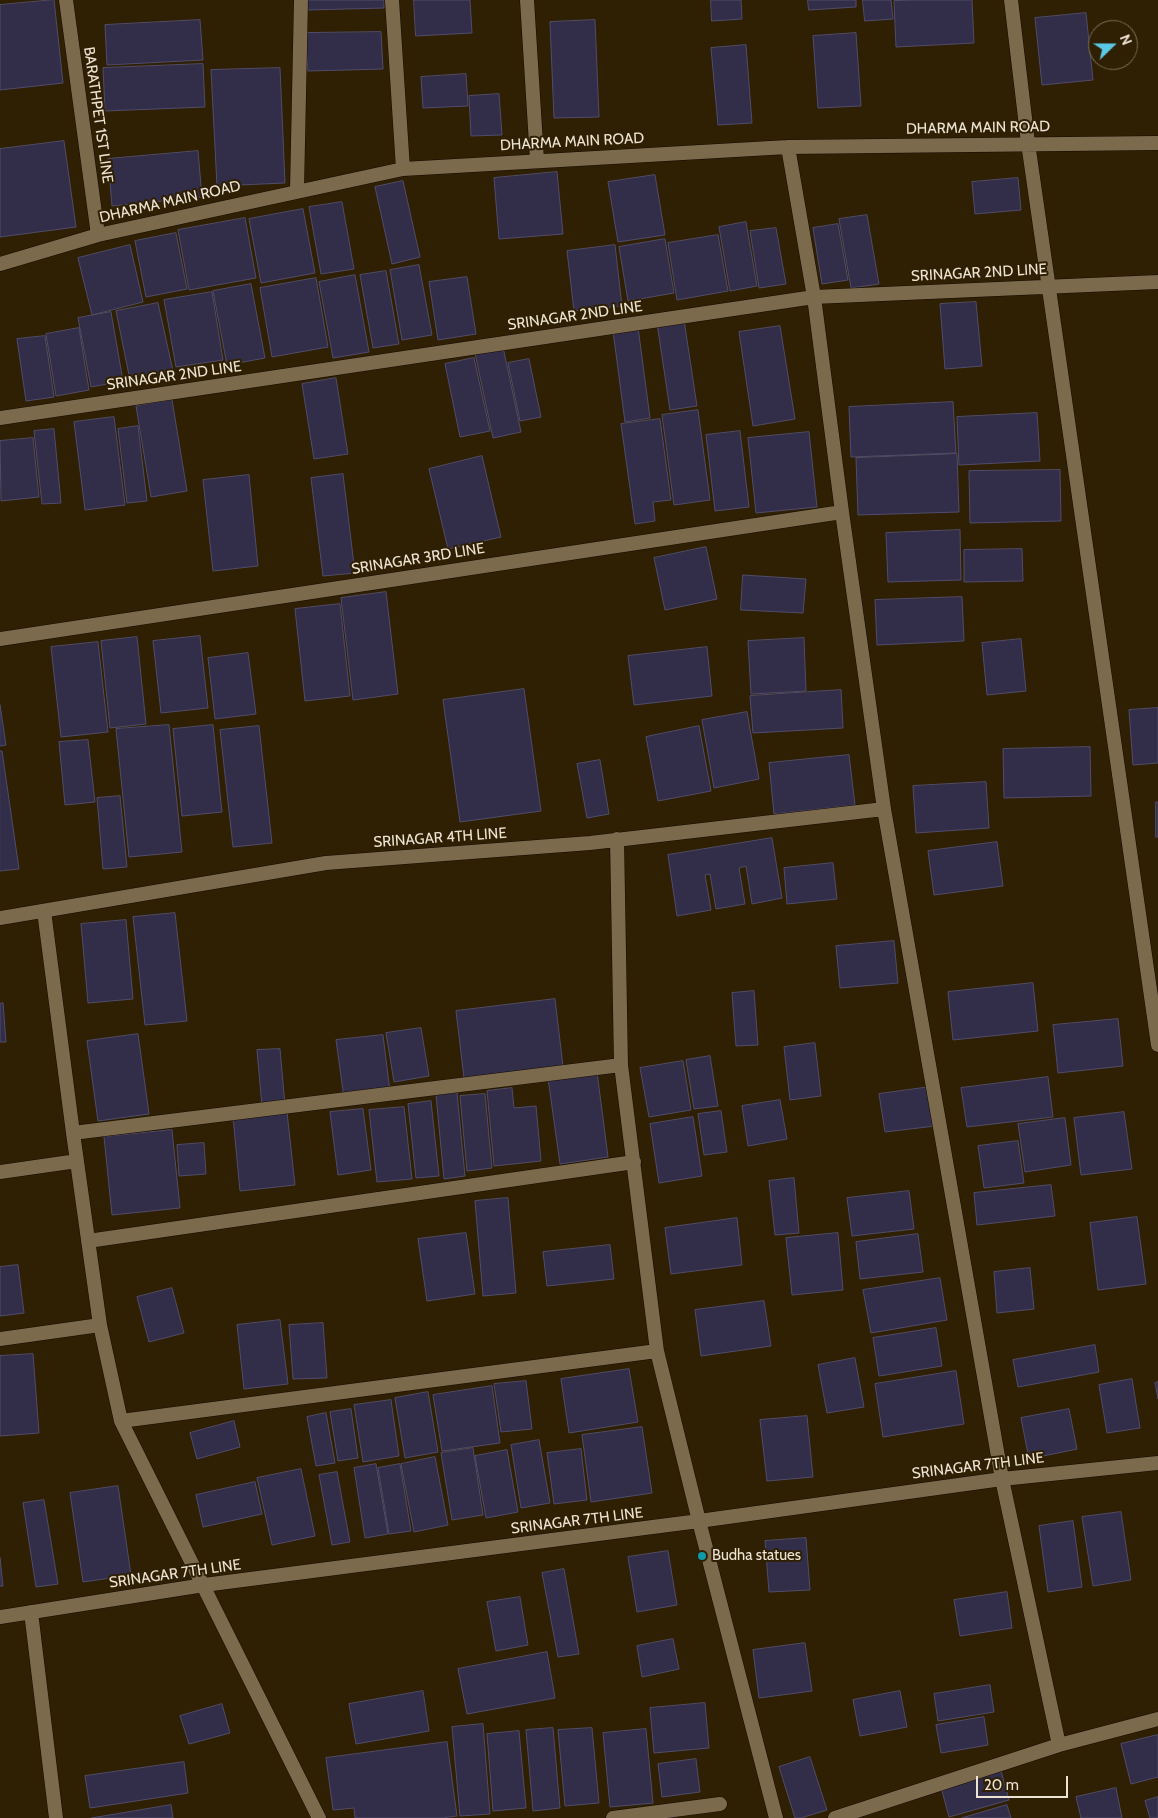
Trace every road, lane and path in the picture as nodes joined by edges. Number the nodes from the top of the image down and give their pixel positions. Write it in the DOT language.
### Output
graph roads {
  1 [pos="66,0"];
  2 [pos="301,0"];
  3 [pos="392,0"];
  4 [pos="527,0"];
  5 [pos="1011,0"];
  6 [pos="1158,143"];
  7 [pos="1028,144"];
  8 [pos="788,147"];
  9 [pos="537,160"];
  10 [pos="403,168"];
  11 [pos="297,190"];
  12 [pos="98,235"];
  13 [pos="0,264"];
  14 [pos="1158,282"];
  15 [pos="1048,286"];
  16 [pos="814,297"];
  17 [pos="0,418"];
  18 [pos="842,512"];
  19 [pos="0,639"];
  20 [pos="884,809"];
  21 [pos="617,839"];
  22 [pos="44,911"];
  23 [pos="0,918"];
  24 [pos="1158,1045"];
  25 [pos="621,1065"];
  26 [pos="73,1133"];
  27 [pos="77,1161"];
  28 [pos="634,1162"];
  29 [pos="0,1172"];
  30 [pos="88,1242"];
  31 [pos="100,1325"];
  32 [pos="0,1339"];
  33 [pos="657,1351"];
  34 [pos="121,1421"];
  35 [pos="1158,1463"];
  36 [pos="1002,1478"];
  37 [pos="699,1521"];
  38 [pos="204,1585"];
  39 [pos="31,1612"];
  40 [pos="0,1616"];
  41 [pos="1158,1719"];
  42 [pos="1059,1744"];
  43 [pos="720,1804"];
  44 [pos="56,1818"];
  45 [pos="319,1818"];
  46 [pos="614,1818"];
  47 [pos="776,1818"];
  48 [pos="835,1818"];
  1 -- 12 [label="street, BARATHPET 1ST LINE"];
  2 -- 11 [label="street"];
  3 -- 10 [label="street"];
  4 -- 9 [label="street"];
  5 -- 7 [label="street"];
  6 -- 7 [label="street, DHARMA MAIN ROAD"];
  7 -- 8 [label="street, DHARMA MAIN ROAD"];
  7 -- 15 [label="street"];
  8 -- 9 [label="street, DHARMA MAIN ROAD"];
  8 -- 16 [label="street"];
  9 -- 10 [label="street, DHARMA MAIN ROAD"];
  10 -- 11 [label="street, DHARMA MAIN ROAD"];
  11 -- 12 [label="street, DHARMA MAIN ROAD"];
  12 -- 13 [label="street, DHARMA MAIN ROAD"];
  14 -- 15 [label="street, SRINAGAR 2ND LINE"];
  15 -- 16 [label="street, SRINAGAR 2ND LINE"];
  15 -- 24 [label="street"];
  16 -- 17 [label="street, SRINAGAR 2ND LINE"];
  16 -- 18 [label="street"];
  18 -- 19 [label="street, SRINAGAR 3RD LINE"];
  18 -- 20 [label="street"];
  20 -- 21 [label="street, SRINAGAR 4TH LINE"];
  20 -- 36 [label="street"];
  21 -- 22 [label="street, SRINAGAR 4TH LINE"];
  21 -- 25 [label="street"];
  22 -- 23 [label="street, SRINAGAR 4TH LINE"];
  22 -- 26 [label="street"];
  25 -- 26 [label="street"];
  25 -- 28 [label="street"];
  26 -- 27 [label="street"];
  27 -- 29 [label="street"];
  27 -- 30 [label="street"];
  28 -- 30 [label="street"];
  28 -- 33 [label="street"];
  30 -- 31 [label="street"];
  31 -- 32 [label="street"];
  31 -- 34 [label="street"];
  33 -- 34 [label="street"];
  33 -- 37 [label="street"];
  34 -- 38 [label="street"];
  35 -- 36 [label="street, SRINAGAR 7TH LINE"];
  36 -- 37 [label="street, SRINAGAR 7TH LINE"];
  36 -- 42 [label="street"];
  37 -- 38 [label="street, SRINAGAR 7TH LINE"];
  37 -- 47 [label="street"];
  38 -- 39 [label="street, SRINAGAR 7TH LINE"];
  38 -- 45 [label="street"];
  39 -- 40 [label="street, SRINAGAR 7TH LINE"];
  39 -- 44 [label="street"];
  41 -- 42 [label="street"];
  42 -- 48 [label="street"];
  43 -- 46 [label="street"];
}
